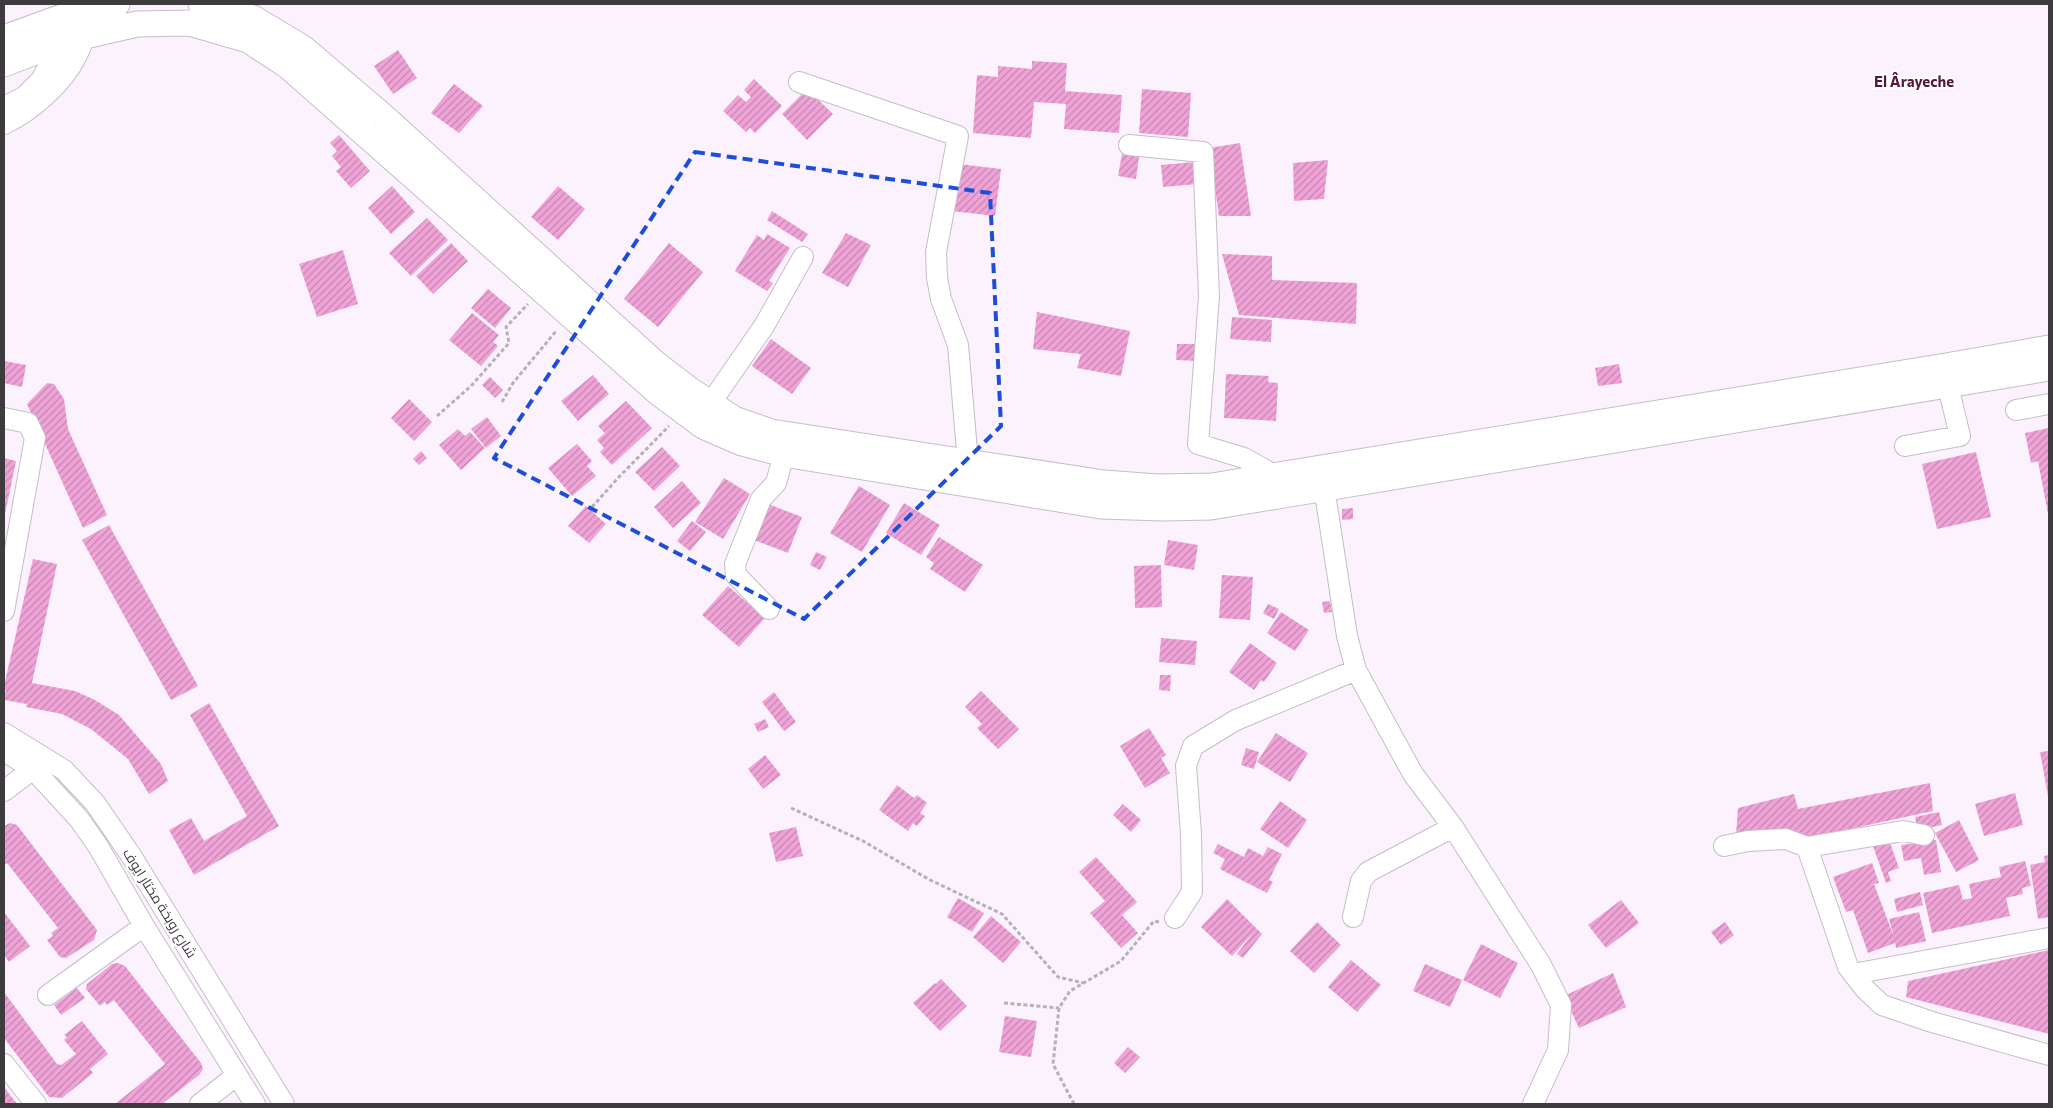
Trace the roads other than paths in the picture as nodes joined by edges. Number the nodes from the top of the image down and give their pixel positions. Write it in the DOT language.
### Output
graph roads {
  1 [pos="201,4"];
  2 [pos="95,8"];
  3 [pos="4,38"];
  4 [pos="74,38"];
  5 [pos="4,64"];
  6 [pos="799,82"];
  7 [pos="4,107"];
  8 [pos="4,124"];
  9 [pos="1129,145"];
  10 [pos="803,257"];
  11 [pos="2049,348"];
  12 [pos="2049,368"];
  13 [pos="1948,386"];
  14 [pos="710,404"];
  15 [pos="2049,404"];
  16 [pos="2016,410"];
  17 [pos="4,418"];
  18 [pos="1906,446"];
  19 [pos="784,454"];
  20 [pos="968,463"];
  21 [pos="1274,475"];
  22 [pos="1324,487"];
  23 [pos="769,609"];
  24 [pos="4,611"];
  25 [pos="1356,670"];
  26 [pos="4,733"];
  27 [pos="4,751"];
  28 [pos="33,769"];
  29 [pos="4,792"];
  30 [pos="1453,827"];
  31 [pos="1924,835"];
  32 [pos="1724,846"];
  33 [pos="1807,847"];
  34 [pos="1353,917"];
  35 [pos="1175,918"];
  36 [pos="144,926"];
  37 [pos="2049,938"];
  38 [pos="1853,974"];
  39 [pos="48,995"];
  40 [pos="2049,1055"];
  41 [pos="4,1065"];
  42 [pos="237,1074"];
  43 [pos="36,1104"];
  44 [pos="200,1104"];
  45 [pos="255,1104"];
  46 [pos="284,1104"];
  47 [pos="1533,1104"];
  1 -- 14 [label="main road"];
  2 -- 3 [label="main road"];
  2 -- 4 [label="street"];
  4 -- 5 [label="main road"];
  4 -- 7 [label="street"];
  4 -- 8 [label="street"];
  4 -- 19 [label="main road"];
  6 -- 20 [label="street"];
  9 -- 21 [label="street"];
  10 -- 14 [label="street"];
  11 -- 21 [label="main road"];
  12 -- 13 [label="main road"];
  13 -- 18 [label="street"];
  13 -- 22 [label="main road"];
  14 -- 20 [label="main road"];
  15 -- 16 [label="street"];
  17 -- 24 [label="street"];
  19 -- 22 [label="main road"];
  19 -- 23 [label="street"];
  20 -- 21 [label="main road"];
  22 -- 25 [label="street"];
  25 -- 30 [label="street"];
  25 -- 35 [label="street"];
  26 -- 46 [label="street, شارع روبخة مختار ايوف"];
  27 -- 28 [label="street, شارع روبخة مختار ايوف"];
  28 -- 29 [label="street"];
  28 -- 36 [label="street, شارع روبخة مختار ايوف"];
  30 -- 34 [label="street"];
  30 -- 47 [label="street"];
  31 -- 33 [label="street"];
  32 -- 33 [label="street"];
  33 -- 38 [label="street"];
  36 -- 39 [label="street"];
  36 -- 42 [label="street, شارع روبخة مختار ايوف"];
  37 -- 38 [label="street"];
  38 -- 40 [label="street"];
  41 -- 43 [label="street"];
  42 -- 44 [label="street"];
  42 -- 45 [label="street, شارع روبخة مختار ايوف"];
}
